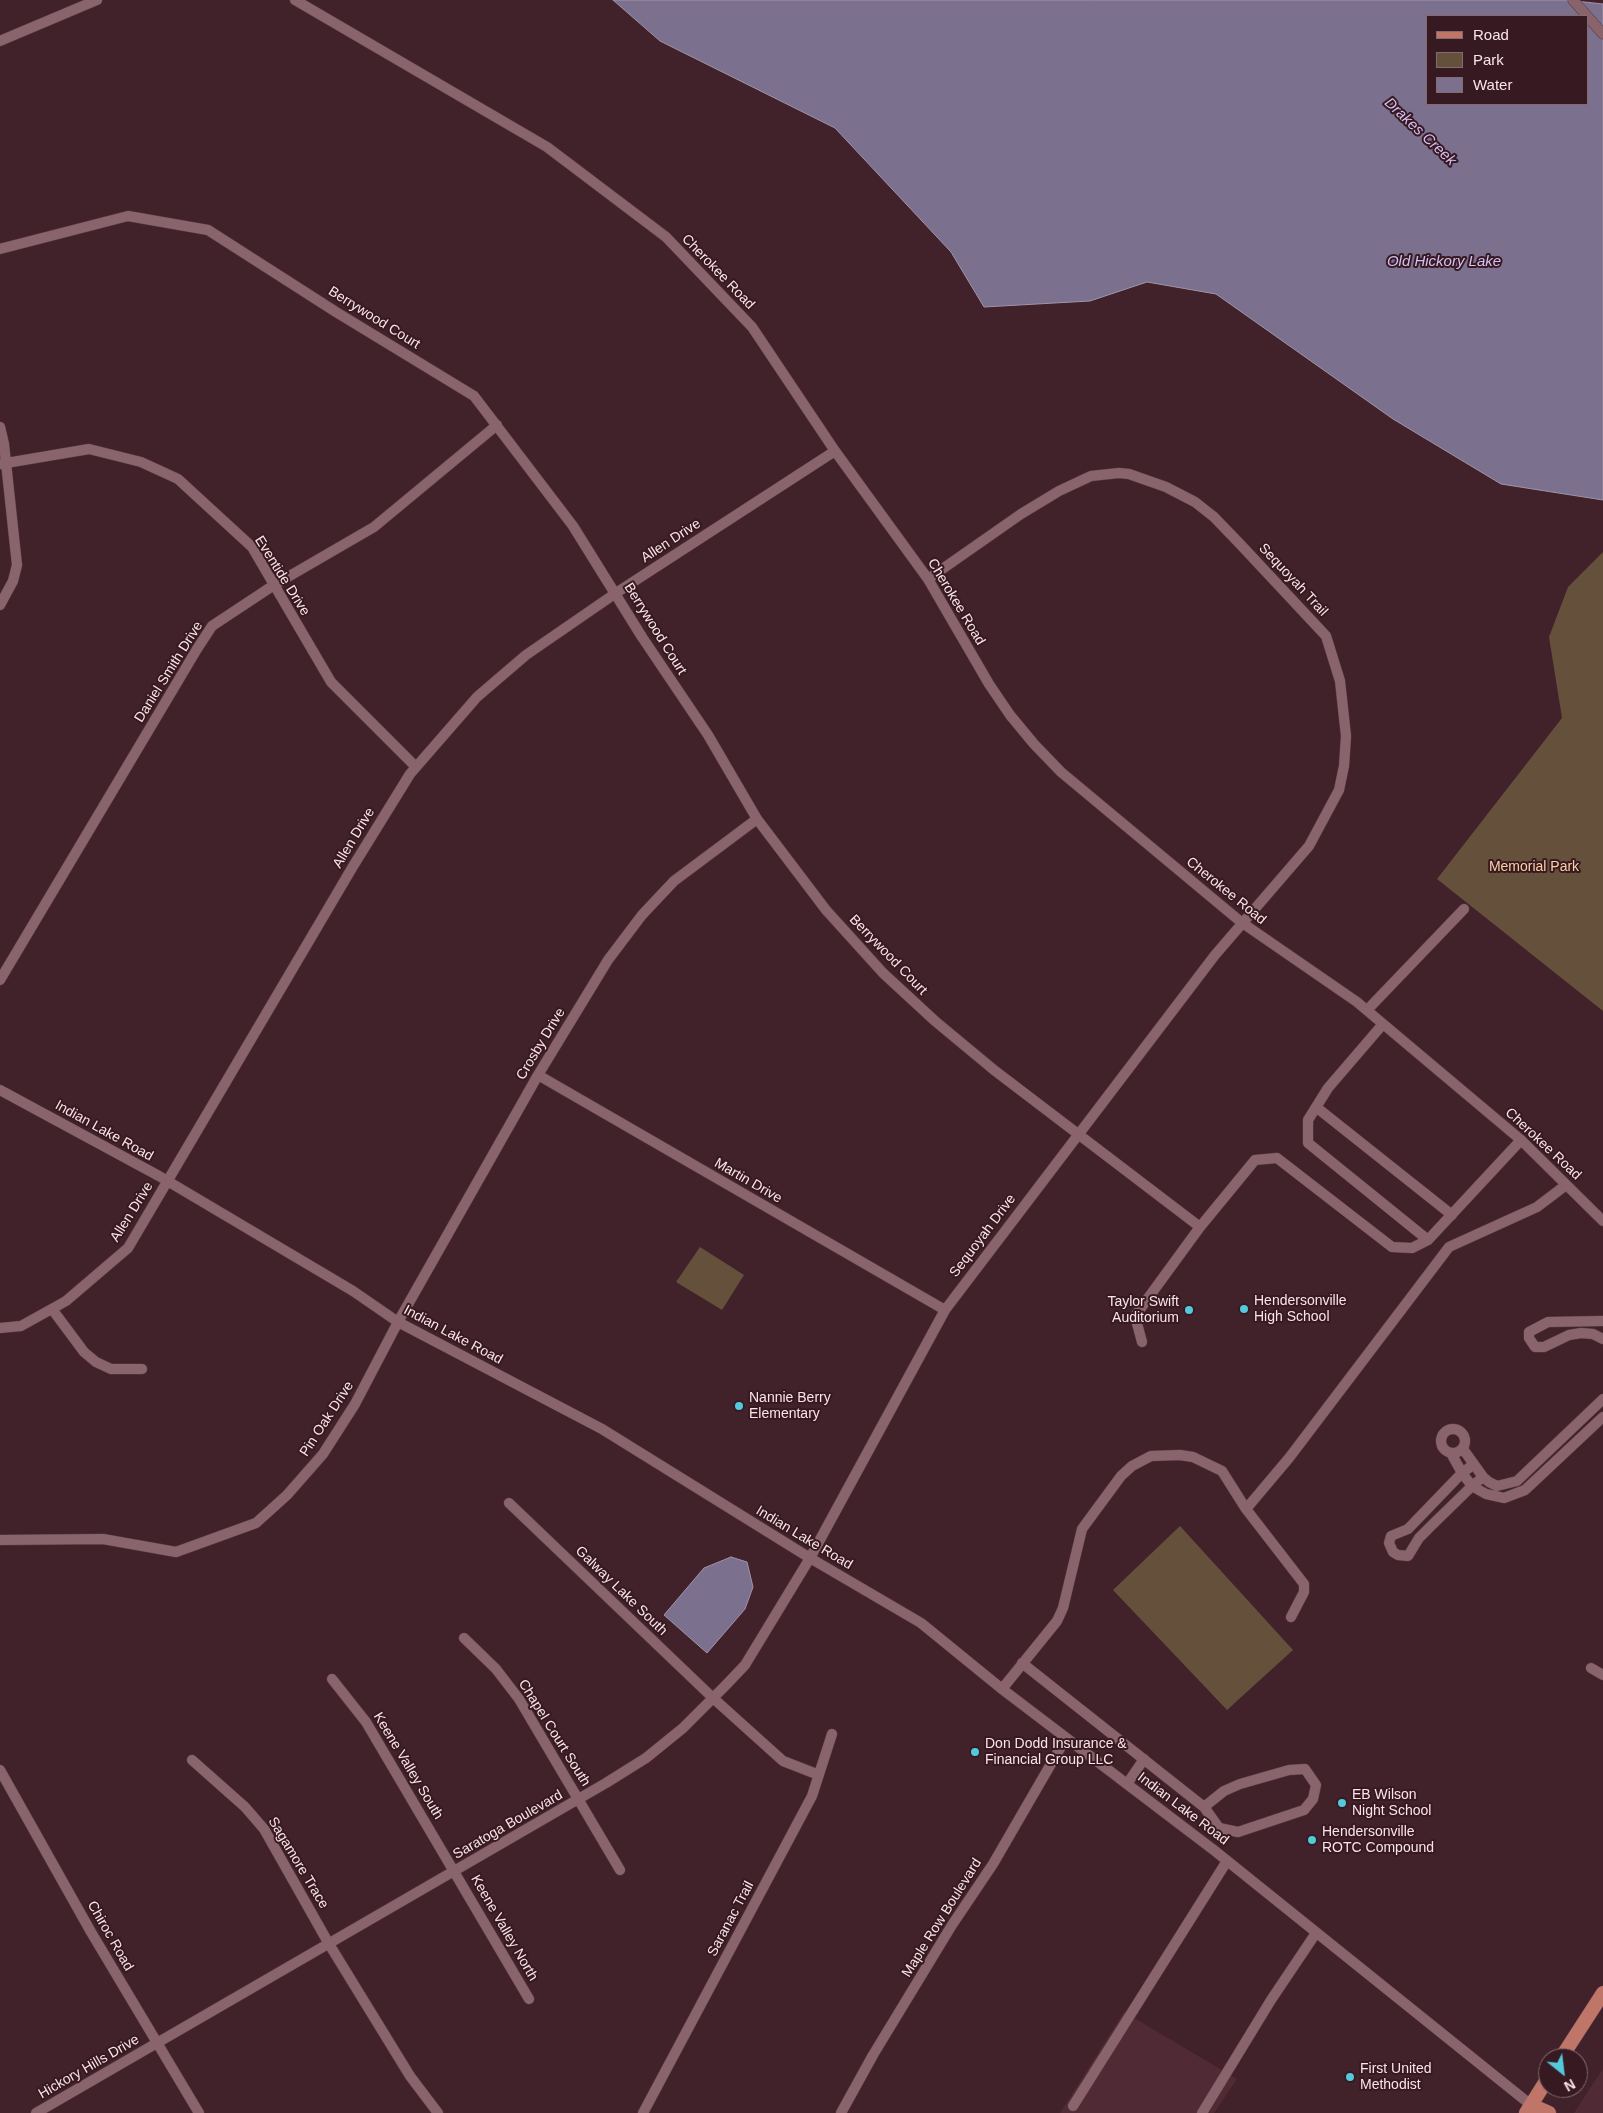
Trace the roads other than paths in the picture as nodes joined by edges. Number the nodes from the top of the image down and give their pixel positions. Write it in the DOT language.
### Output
graph roads {
  1 [pos="96,0"];
  2 [pos="295,0"];
  3 [pos="1573,0"];
  4 [pos="1586,15"];
  5 [pos="1588,17"];
  6 [pos="1603,34"];
  7 [pos="0,41"];
  8 [pos="0,249"];
  9 [pos="497,425"];
  10 [pos="0,427"];
  11 [pos="835,451"];
  12 [pos="3,464"];
  13 [pos="928,579"];
  14 [pos="274,585"];
  15 [pos="616,593"];
  16 [pos="0,605"];
  17 [pos="416,767"];
  18 [pos="757,819"];
  19 [pos="1464,909"];
  20 [pos="1241,922"];
  21 [pos="1215,955"];
  22 [pos="0,980"];
  23 [pos="1371,1006"];
  24 [pos="1383,1024"];
  25 [pos="538,1075"];
  26 [pos="0,1090"];
  27 [pos="1316,1107"];
  28 [pos="1079,1134"];
  29 [pos="1521,1140"];
  30 [pos="167,1181"];
  31 [pos="1566,1185"];
  32 [pos="1452,1214"];
  33 [pos="1603,1221"];
  34 [pos="1200,1227"];
  35 [pos="1428,1240"];
  36 [pos="52,1309"];
  37 [pos="944,1310"];
  38 [pos="398,1322"];
  39 [pos="1603,1322"];
  40 [pos="0,1328"];
  41 [pos="1593,1334"];
  42 [pos="1603,1339"];
  43 [pos="1142,1342"];
  44 [pos="142,1369"];
  45 [pos="1603,1399"];
  46 [pos="1603,1417"];
  47 [pos="1583,1419"];
  48 [pos="1592,1428"];
  49 [pos="1463,1449"];
  50 [pos="1451,1454"];
  51 [pos="1541,1459"];
  52 [pos="1474,1464"];
  53 [pos="1550,1468"];
  54 [pos="1462,1473"];
  55 [pos="1483,1476"];
  56 [pos="1472,1486"];
  57 [pos="509,1503"];
  58 [pos="1246,1508"];
  59 [pos="0,1540"];
  60 [pos="810,1558"];
  61 [pos="1291,1617"];
  62 [pos="464,1638"];
  63 [pos="1022,1663"];
  64 [pos="1591,1668"];
  65 [pos="1603,1675"];
  66 [pos="332,1679"];
  67 [pos="1002,1689"];
  68 [pos="713,1698"];
  69 [pos="832,1734"];
  70 [pos="1066,1738"];
  71 [pos="1144,1759"];
  72 [pos="192,1760"];
  73 [pos="0,1770"];
  74 [pos="819,1775"];
  75 [pos="1127,1784"];
  76 [pos="579,1799"];
  77 [pos="1204,1807"];
  78 [pos="1227,1861"];
  79 [pos="620,1870"];
  80 [pos="455,1871"];
  81 [pos="1316,1933"];
  82 [pos="329,1944"];
  83 [pos="1603,1993"];
  84 [pos="529,1999"];
  85 [pos="157,2044"];
  86 [pos="1567,2048"];
  87 [pos="1538,2096"];
  88 [pos="1073,2106"];
  89 [pos="1530,2110"];
  90 [pos="36,2113"];
  91 [pos="199,2113"];
  92 [pos="438,2113"];
  93 [pos="643,2113"];
  94 [pos="841,2113"];
  95 [pos="1202,2113"];
  96 [pos="1549,2113"];
  1 -- 7 [label="street"];
  2 -- 11 [label="street, Cherokee Road"];
  3 -- 4 [label="street"];
  5 -- 6 [label="street"];
  8 -- 9 [label="street, Berrywood Court"];
  9 -- 14 [label="street, Daniel Smith Drive"];
  9 -- 15 [label="street, Berrywood Court"];
  10 -- 12 [label="street"];
  11 -- 13 [label="street, Cherokee Road"];
  11 -- 15 [label="street, Allen Drive"];
  12 -- 14 [label="street, Eventide Drive"];
  12 -- 16 [label="street"];
  13 -- 20 [label="street, Cherokee Road"];
  13 -- 20 [label="street, Sequoyah Trail"];
  14 -- 17 [label="street, Eventide Drive"];
  14 -- 22 [label="street, Daniel Smith Drive"];
  15 -- 17 [label="street, Allen Drive"];
  15 -- 18 [label="street, Berrywood Court"];
  17 -- 30 [label="street, Allen Drive"];
  18 -- 25 [label="street, Crosby Drive"];
  18 -- 28 [label="street, Berrywood Court"];
  19 -- 23 [label="street"];
  20 -- 21 [label="street, Sequoyah Trail"];
  20 -- 24 [label="street, Cherokee Road"];
  21 -- 28 [label="street, Sequoyah Drive"];
  24 -- 27 [label="street"];
  24 -- 29 [label="street, Cherokee Road"];
  25 -- 37 [label="street, Martin Drive"];
  25 -- 38 [label="street, Crosby Drive"];
  26 -- 30 [label="street, Indian Lake Road"];
  27 -- 32 [label="street"];
  27 -- 35 [label="street"];
  28 -- 34 [label="street, Berrywood Court"];
  28 -- 37 [label="street, Sequoyah Drive"];
  29 -- 31 [label="street, Cherokee Road"];
  29 -- 32 [label="street"];
  30 -- 36 [label="street, Allen Drive"];
  30 -- 38 [label="street, Indian Lake Road"];
  31 -- 33 [label="street, Cherokee Road"];
  31 -- 58 [label="street"];
  32 -- 35 [label="street"];
  34 -- 35 [label="street"];
  34 -- 43 [label="street"];
  36 -- 40 [label="street, Allen Drive"];
  36 -- 44 [label="street"];
  37 -- 60 [label="street, Sequoyah Drive"];
  38 -- 59 [label="street, Pin Oak Drive"];
  38 -- 60 [label="street, Indian Lake Road"];
  39 -- 41 [label="street"];
  39 -- 41 [label="street"];
  41 -- 42 [label="street"];
  45 -- 47 [label="street"];
  46 -- 48 [label="street"];
  47 -- 48 [label="street"];
  47 -- 51 [label="street"];
  48 -- 53 [label="street"];
  49 -- 50 [label="street"];
  49 -- 50 [label="street"];
  49 -- 52 [label="street"];
  50 -- 54 [label="street"];
  51 -- 53 [label="street"];
  51 -- 55 [label="street"];
  52 -- 54 [label="street"];
  52 -- 55 [label="street"];
  53 -- 56 [label="street"];
  54 -- 56 [label="street"];
  54 -- 56 [label="street"];
  55 -- 56 [label="street"];
  57 -- 68 [label="street, Galway Lake South"];
  58 -- 61 [label="street"];
  58 -- 63 [label="street"];
  60 -- 67 [label="street, Indian Lake Road"];
  60 -- 68 [label="street, Saratoga Boulevard"];
  62 -- 76 [label="street, Chapel Court South"];
  63 -- 67 [label="street"];
  63 -- 71 [label="street"];
  64 -- 65 [label="street"];
  66 -- 80 [label="street, Keene Valley South"];
  67 -- 70 [label="street, Indian Lake Road"];
  68 -- 74 [label="street, Galway Lake South"];
  68 -- 76 [label="street, Saratoga Boulevard"];
  69 -- 74 [label="street, Saranac Trail"];
  70 -- 75 [label="street, Indian Lake Road"];
  70 -- 94 [label="street, Maple Row Boulevard"];
  71 -- 75 [label="street"];
  71 -- 77 [label="street"];
  72 -- 82 [label="street, Sagamore Trace"];
  73 -- 85 [label="street, Chiroc Road"];
  74 -- 93 [label="street, Saranac Trail"];
  75 -- 78 [label="street, Indian Lake Road"];
  76 -- 79 [label="street, Chapel Court South"];
  76 -- 80 [label="street, Saratoga Boulevard"];
  77 -- 77 [label="street"];
  78 -- 81 [label="street, Indian Lake Road"];
  78 -- 88 [label="street"];
  80 -- 82 [label="street, Saratoga Boulevard"];
  80 -- 84 [label="street, Keene Valley North"];
  81 -- 89 [label="street, Indian Lake Road"];
  81 -- 95 [label="street"];
  82 -- 85 [label="street, Saratoga Boulevard"];
  82 -- 92 [label="street"];
  83 -- 86 [label="main road"];
  85 -- 90 [label="street, Hickory Hills Drive"];
  85 -- 91 [label="street, Chiroc Road"];
  87 -- 89 [label="main road"];
  89 -- 96 [label="main road"];
}
